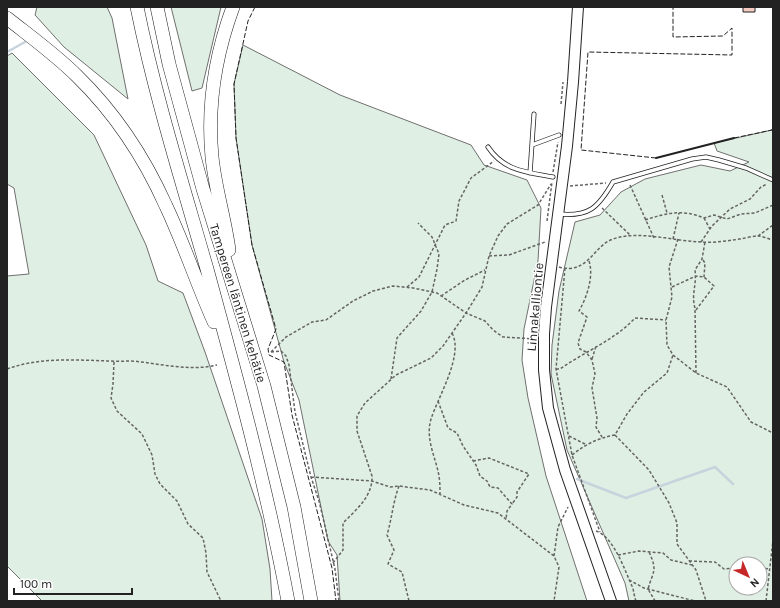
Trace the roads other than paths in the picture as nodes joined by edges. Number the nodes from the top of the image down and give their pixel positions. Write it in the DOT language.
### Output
graph roads {
  1 [pos="137,7"];
  2 [pos="157,7"];
  3 [pos="233,7"];
  4 [pos="578,7"];
  5 [pos="7,18"];
  6 [pos="534,114"];
  7 [pos="558,135"];
  8 [pos="488,146"];
  9 [pos="532,146"];
  10 [pos="530,173"];
  11 [pos="553,177"];
  12 [pos="773,181"];
  13 [pos="557,214"];
  14 [pos="234,284"];
  15 [pos="230,358"];
  16 [pos="288,601"];
  17 [pos="311,601"];
  18 [pos="611,601"];
  1 -- 15 [label="highway, Tampereen läntinen kehätie"];
  2 -- 14 [label="highway, Tampereen läntinen kehätie"];
  3 -- 14 [label="highway"];
  4 -- 13 [label="main road, Linnakalliontie"];
  5 -- 15 [label="highway"];
  6 -- 9 [label="lane"];
  7 -- 9 [label="lane"];
  8 -- 10 [label="lane"];
  9 -- 10 [label="lane"];
  10 -- 11 [label="lane"];
  12 -- 13 [label="lane"];
  13 -- 18 [label="main road, Linnakalliontie"];
  14 -- 17 [label="highway, Tampereen läntinen kehätie"];
  15 -- 16 [label="highway, Tampereen läntinen kehätie"];
}
